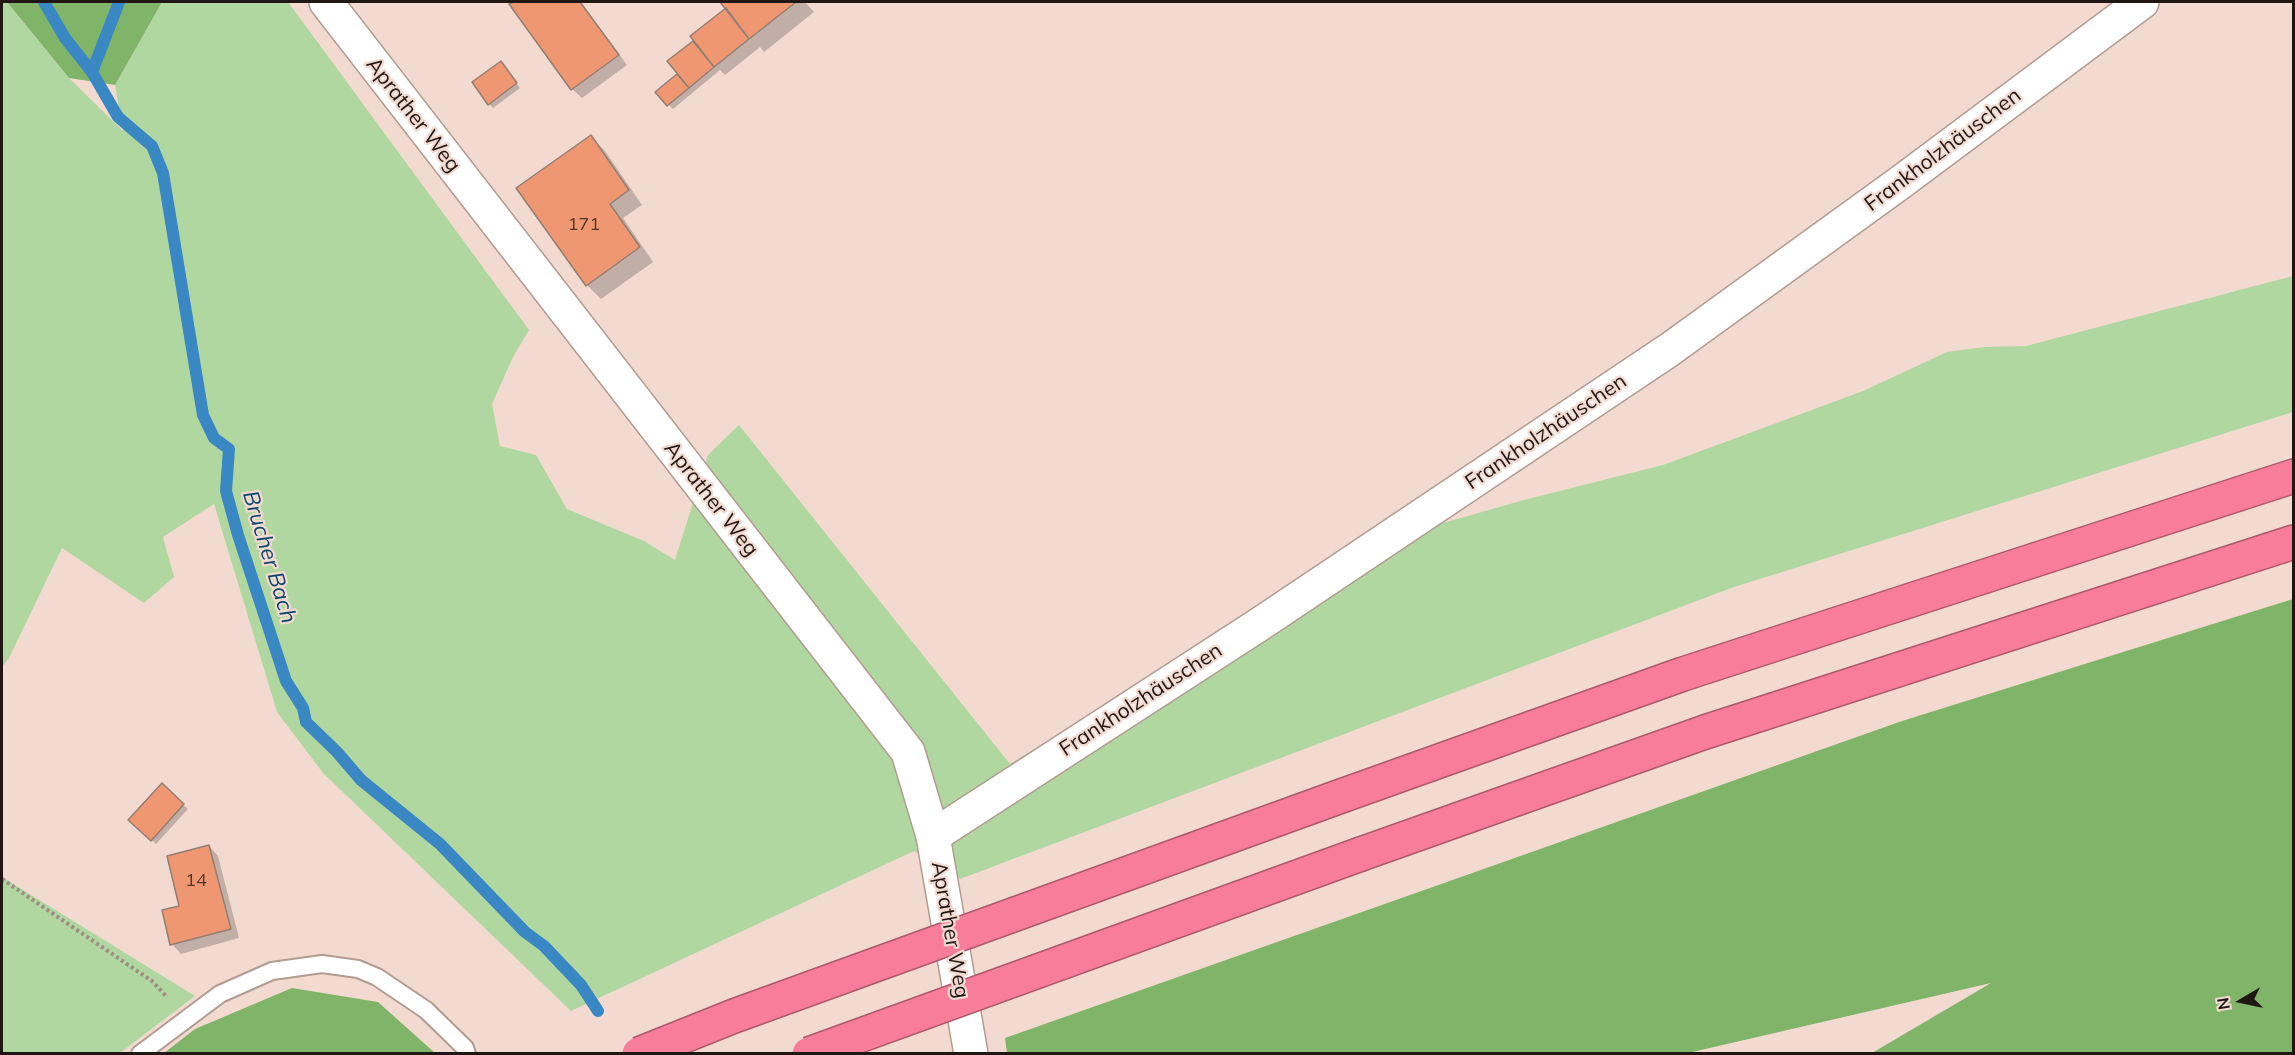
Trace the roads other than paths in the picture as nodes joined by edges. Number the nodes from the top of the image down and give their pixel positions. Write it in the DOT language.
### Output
graph roads {
  1 [pos="326,2"];
  2 [pos="2142,2"];
  3 [pos="2294,476"];
  4 [pos="2294,542"];
  5 [pos="933,836"];
  6 [pos="140,1053"];
  7 [pos="467,1053"];
  8 [pos="639,1053"];
  9 [pos="809,1053"];
  10 [pos="971,1053"];
  1 -- 5 [label="street, Aprather Weg"];
  2 -- 5 [label="street, Frankholzhäuschen"];
  3 -- 8 [label="highway, bridge"];
  4 -- 9 [label="highway, bridge"];
  5 -- 10 [label="street, Aprather Weg"];
  6 -- 7 [label="lane"];
}
